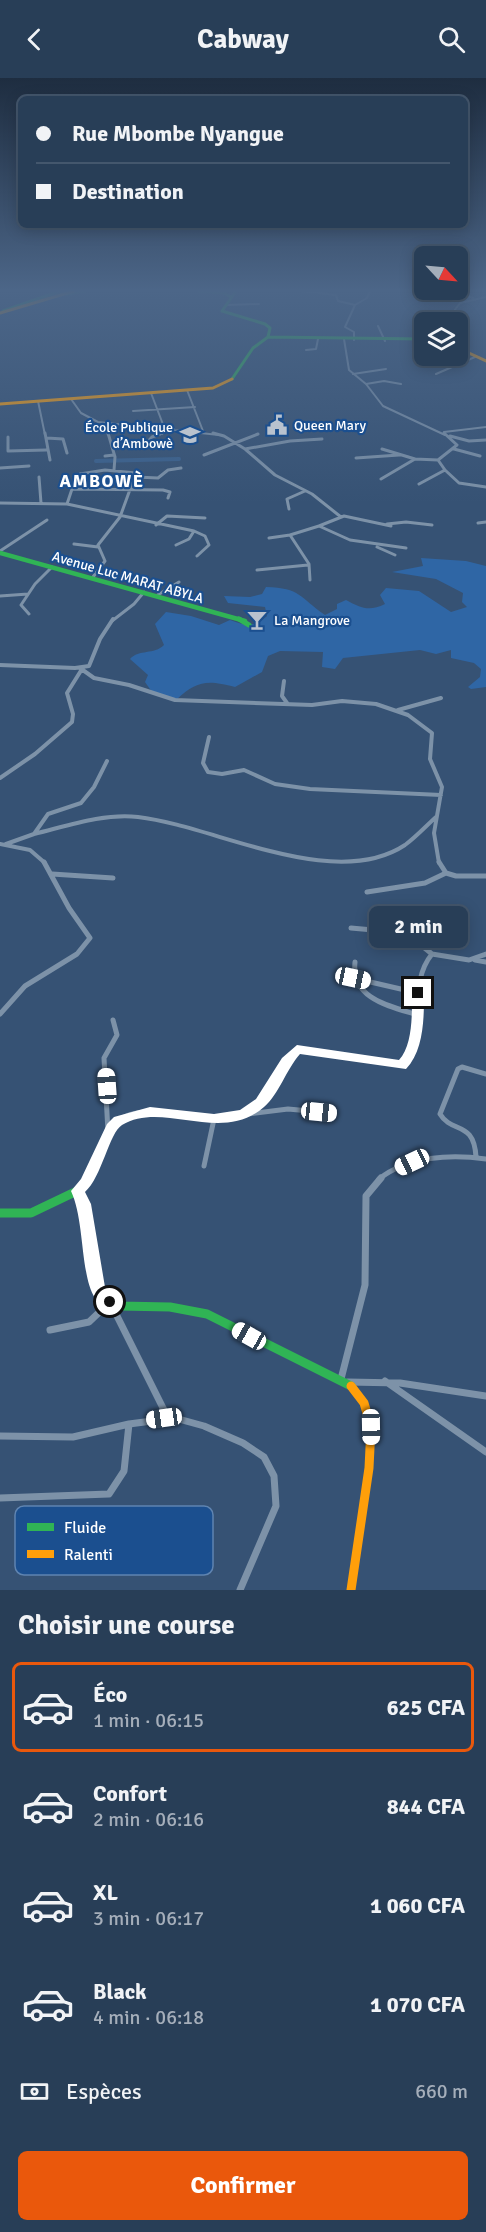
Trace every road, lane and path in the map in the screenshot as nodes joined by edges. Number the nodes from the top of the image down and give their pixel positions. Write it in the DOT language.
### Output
graph roads {
  1 [pos="246,362"];
  2 [pos="348,362"];
  3 [pos="465,362"];
  4 [pos="386,369"];
  5 [pos="353,374"];
  6 [pos="436,374"];
  7 [pos="366,384"];
  8 [pos="401,384"];
  9 [pos="188,390"];
  10 [pos="151,393"];
  11 [pos="71,399"];
  12 [pos="38,401"];
  13 [pos="0,404"];
  14 [pos="195,407"];
  15 [pos="157,409"];
  16 [pos="133,411"];
  17 [pos="105,423"];
  18 [pos="164,427"];
  19 [pos="486,427"];
  20 [pos="177,428"];
  21 [pos="203,431"];
  22 [pos="258,434"];
  23 [pos="446,434"];
  24 [pos="8,437"];
  25 [pos="47,438"];
  26 [pos="322,440"];
  27 [pos="486,440"];
  28 [pos="235,442"];
  29 [pos="143,447"];
  30 [pos="245,449"];
  31 [pos="382,449"];
  32 [pos="454,449"];
  33 [pos="46,450"];
  34 [pos="67,453"];
  35 [pos="114,455"];
  36 [pos="204,455"];
  37 [pos="399,455"];
  38 [pos="105,456"];
  39 [pos="480,456"];
  40 [pos="356,458"];
  41 [pos="415,459"];
  42 [pos="50,460"];
  43 [pos="438,460"];
  44 [pos="29,466"];
  45 [pos="0,468"];
  46 [pos="181,468"];
  47 [pos="114,470"];
  48 [pos="445,470"];
  49 [pos="39,477"];
  50 [pos="136,477"];
  51 [pos="381,479"];
  52 [pos="419,484"];
  53 [pos="486,487"];
  54 [pos="73,489"];
  55 [pos="131,490"];
  56 [pos="305,491"];
  57 [pos="168,498"];
  58 [pos="0,503"];
  59 [pos="41,503"];
  60 [pos="67,504"];
  61 [pos="289,509"];
  62 [pos="120,517"];
  63 [pos="341,517"];
  64 [pos="205,518"];
  65 [pos="47,520"];
  66 [pos="486,522"];
  67 [pos="478,523"];
  68 [pos="156,525"];
  69 [pos="384,525"];
  70 [pos="432,525"];
  71 [pos="319,526"];
  72 [pos="391,526"];
  73 [pos="194,531"];
  74 [pos="290,535"];
  75 [pos="269,538"];
  76 [pos="74,544"];
  77 [pos="372,544"];
  78 [pos="176,545"];
  79 [pos="98,547"];
  80 [pos="406,548"];
  81 [pos="0,552"];
  82 [pos="394,555"];
  83 [pos="197,556"];
  84 [pos="39,558"];
  85 [pos="32,562"];
  86 [pos="308,565"];
  87 [pos="52,567"];
  88 [pos="257,570"];
  89 [pos="93,577"];
  90 [pos="310,580"];
  91 [pos="180,582"];
  92 [pos="144,592"];
  93 [pos="28,594"];
  94 [pos="0,596"];
  95 [pos="156,596"];
  96 [pos="29,614"];
  97 [pos="249,625"];
  98 [pos="0,665"];
  99 [pos="81,668"];
  100 [pos="284,681"];
  101 [pos="441,698"];
  102 [pos="287,703"];
  103 [pos="398,710"];
  104 [pos="209,738"];
  105 [pos="106,761"];
  106 [pos="1,777"];
  107 [pos="441,795"];
  108 [pos="436,817"];
  109 [pos="424,829"];
  110 [pos="434,832"];
  111 [pos="34,834"];
  112 [pos="2,844"];
  113 [pos="446,873"];
  114 [pos="52,874"];
  115 [pos="486,876"];
  116 [pos="113,878"];
  117 [pos="367,891"];
  118 [pos="351,928"];
  119 [pos="432,954"];
  120 [pos="486,954"];
  121 [pos="469,960"];
  122 [pos="355,962"];
  123 [pos="486,962"];
  124 [pos="353,978"];
  125 [pos="418,993"];
  126 [pos="0,1014"];
  127 [pos="418,1015"];
  128 [pos="113,1020"];
  129 [pos="486,1074"];
  130 [pos="331,1113"];
  131 [pos="243,1115"];
  132 [pos="214,1119"];
  133 [pos="108,1132"];
  134 [pos="476,1156"];
  135 [pos="486,1159"];
  136 [pos="204,1166"];
  137 [pos="77,1191"];
  138 [pos="0,1213"];
  139 [pos="110,1302"];
  140 [pos="50,1330"];
  141 [pos="345,1380"];
  142 [pos="382,1380"];
  143 [pos="486,1396"];
  144 [pos="164,1418"];
  145 [pos="129,1424"];
  146 [pos="0,1436"];
  147 [pos="486,1452"];
  148 [pos="0,1498"];
  149 [pos="240,1590"];
  150 [pos="351,1590"];
  1 -- 9 [label="main road"];
  2 -- 5 [label="street"];
  3 -- 6 [label="street"];
  4 -- 5 [label="street"];
  5 -- 7 [label="street"];
  7 -- 8 [label="street"];
  7 -- 23 [label="street"];
  9 -- 10 [label="main road"];
  9 -- 14 [label="street"];
  10 -- 11 [label="main road"];
  10 -- 15 [label="street"];
  11 -- 12 [label="main road"];
  11 -- 17 [label="street"];
  12 -- 13 [label="main road"];
  12 -- 25 [label="street"];
  14 -- 15 [label="street"];
  14 -- 21 [label="street"];
  15 -- 16 [label="street"];
  15 -- 18 [label="street"];
  17 -- 18 [label="street"];
  17 -- 35 [label="street"];
  18 -- 20 [label="street"];
  19 -- 23 [label="street"];
  20 -- 21 [label="street"];
  20 -- 29 [label="street"];
  21 -- 28 [label="street"];
  22 -- 28 [label="street"];
  23 -- 27 [label="street"];
  23 -- 32 [label="street"];
  24 -- 33 [label="street"];
  25 -- 33 [label="street"];
  25 -- 34 [label="street"];
  26 -- 30 [label="street"];
  28 -- 30 [label="street"];
  28 -- 36 [label="street"];
  30 -- 56 [label="street"];
  31 -- 37 [label="street"];
  32 -- 39 [label="street"];
  32 -- 43 [label="street"];
  33 -- 42 [label="street"];
  35 -- 38 [label="street"];
  35 -- 47 [label="street"];
  37 -- 40 [label="street"];
  37 -- 41 [label="street"];
  41 -- 43 [label="street"];
  41 -- 51 [label="street"];
  43 -- 48 [label="street"];
  44 -- 45 [label="street"];
  46 -- 50 [label="street"];
  47 -- 50 [label="street"];
  47 -- 54 [label="street"];
  48 -- 52 [label="street"];
  48 -- 53 [label="street"];
  49 -- 59 [label="street"];
  50 -- 55 [label="street"];
  54 -- 55 [label="street"];
  54 -- 60 [label="street"];
  55 -- 57 [label="street"];
  55 -- 62 [label="street"];
  56 -- 61 [label="street"];
  56 -- 63 [label="street"];
  58 -- 59 [label="street"];
  59 -- 60 [label="street"];
  60 -- 62 [label="street"];
  62 -- 68 [label="street"];
  62 -- 79 [label="street"];
  63 -- 69 [label="street"];
  63 -- 71 [label="street"];
  64 -- 68 [label="street"];
  65 -- 81 [label="street"];
  66 -- 67 [label="street"];
  68 -- 73 [label="street"];
  69 -- 70 [label="street"];
  69 -- 72 [label="street"];
  71 -- 74 [label="street"];
  71 -- 77 [label="street"];
  73 -- 78 [label="street"];
  73 -- 83 [label="street"];
  74 -- 75 [label="street"];
  74 -- 86 [label="street"];
  76 -- 79 [label="street"];
  77 -- 80 [label="street"];
  77 -- 82 [label="street"];
  79 -- 89 [label="street"];
  81 -- 85 [label="main road, Avenue Luc MARAT ABYLA"];
  84 -- 85 [label="street"];
  85 -- 87 [label="main road, Avenue Luc MARAT ABYLA"];
  86 -- 88 [label="street"];
  86 -- 90 [label="street"];
  87 -- 89 [label="main road, Avenue Luc MARAT ABYLA"];
  87 -- 93 [label="street"];
  89 -- 92 [label="main road, Avenue Luc MARAT ABYLA"];
  91 -- 95 [label="street"];
  92 -- 95 [label="main road, Avenue Luc MARAT ABYLA"];
  92 -- 99 [label="street"];
  93 -- 94 [label="street"];
  93 -- 96 [label="street"];
  95 -- 97 [label="main road, Avenue Luc MARAT ABYLA"];
  98 -- 99 [label="street"];
  99 -- 102 [label="street"];
  99 -- 106 [label="street"];
  100 -- 102 [label="street"];
  101 -- 103 [label="street"];
  102 -- 103 [label="street"];
  103 -- 107 [label="street"];
  104 -- 107 [label="street"];
  105 -- 111 [label="street"];
  107 -- 108 [label="street"];
  108 -- 109 [label="street"];
  108 -- 110 [label="street"];
  109 -- 110 [label="street"];
  109 -- 111 [label="street"];
  110 -- 113 [label="street"];
  111 -- 112 [label="street"];
  112 -- 114 [label="street"];
  113 -- 115 [label="street"];
  113 -- 117 [label="street"];
  114 -- 116 [label="street"];
  114 -- 126 [label="street"];
  118 -- 119 [label="street"];
  119 -- 121 [label="street"];
  119 -- 125 [label="street"];
  120 -- 121 [label="street"];
  121 -- 123 [label="street"];
  122 -- 124 [label="street"];
  124 -- 125 [label="street"];
  124 -- 127 [label="street"];
  125 -- 127 [label="street"];
  127 -- 131 [label="street"];
  128 -- 133 [label="street"];
  129 -- 134 [label="street"];
  130 -- 131 [label="street"];
  131 -- 132 [label="street"];
  132 -- 133 [label="street"];
  132 -- 136 [label="street"];
  133 -- 137 [label="street"];
  134 -- 135 [label="street"];
  134 -- 141 [label="street"];
  137 -- 138 [label="main road"];
  137 -- 139 [label="main road"];
  139 -- 140 [label="street"];
  139 -- 141 [label="main road"];
  139 -- 144 [label="street"];
  141 -- 142 [label="street"];
  141 -- 150 [label="main road"];
  142 -- 143 [label="street"];
  142 -- 147 [label="street"];
  144 -- 145 [label="street"];
  144 -- 149 [label="street"];
  145 -- 146 [label="street"];
  145 -- 148 [label="street"];
}
